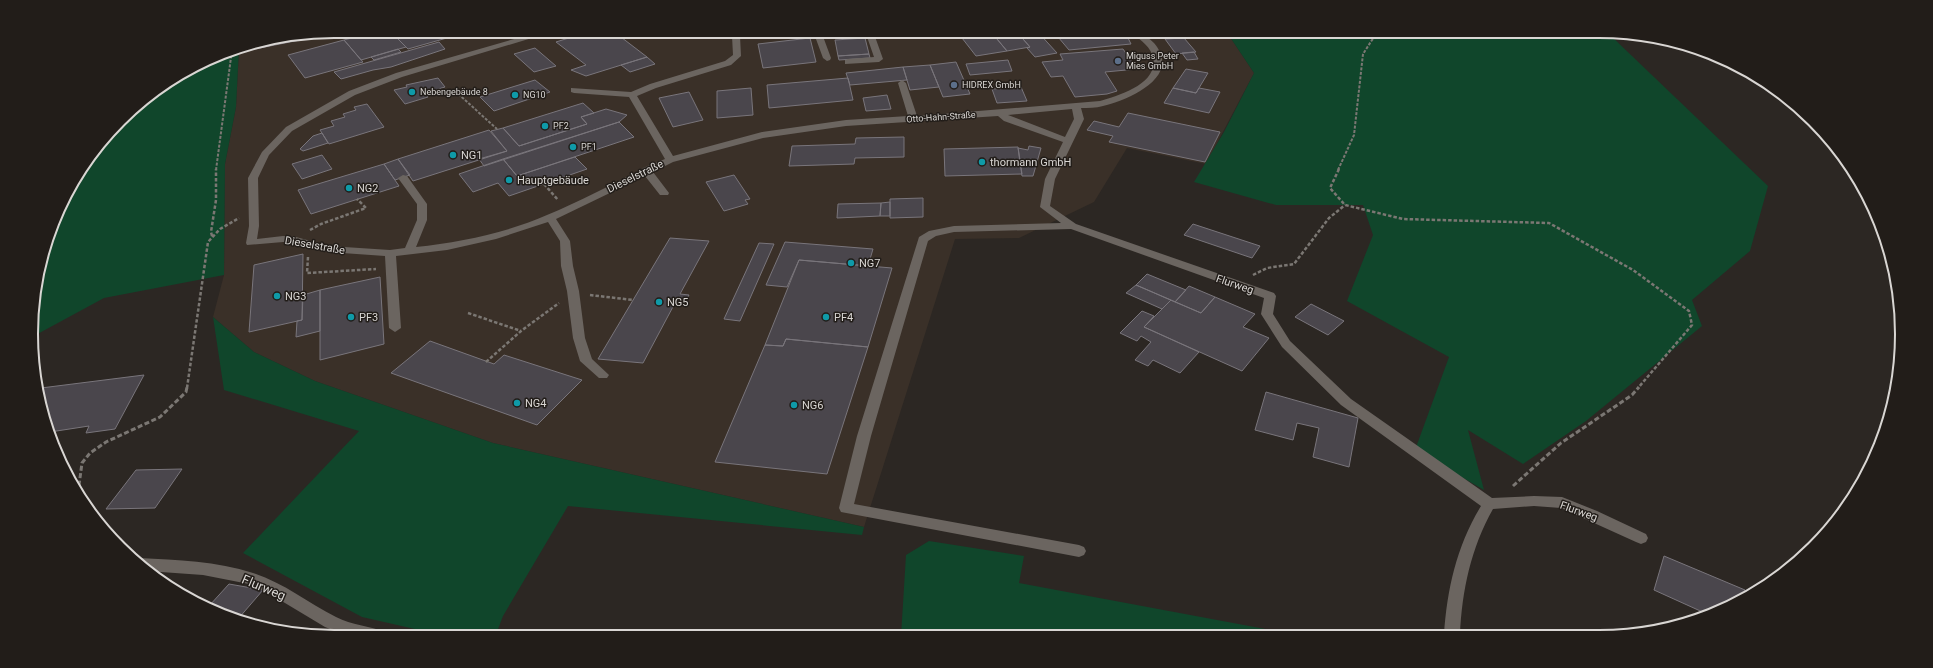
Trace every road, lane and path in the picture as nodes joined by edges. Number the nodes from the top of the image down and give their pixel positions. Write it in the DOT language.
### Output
graph roads {
  1 [pos="529,38"];
  2 [pos="736,38"];
  3 [pos="820,38"];
  4 [pos="872,38"];
  5 [pos="1143,38"];
  6 [pos="1374,38"];
  7 [pos="231,57"];
  8 [pos="827,58"];
  9 [pos="848,62"];
  10 [pos="902,83"];
  11 [pos="574,90"];
  12 [pos="455,91"];
  13 [pos="632,95"];
  14 [pos="1076,106"];
  15 [pos="1000,113"];
  16 [pos="913,119"];
  17 [pos="496,129"];
  18 [pos="1068,140"];
  19 [pos="670,160"];
  20 [pos="646,170"];
  21 [pos="403,178"];
  22 [pos="544,184"];
  23 [pos="664,193"];
  24 [pos="357,199"];
  25 [pos="1345,204"];
  26 [pos="567,209"];
  27 [pos="254,210"];
  28 [pos="550,218"];
  29 [pos="1072,226"];
  30 [pos="307,231"];
  31 [pos="212,236"];
  32 [pos="308,252"];
  33 [pos="409,252"];
  34 [pos="390,253"];
  35 [pos="390,268"];
  36 [pos="1234,284"];
  37 [pos="572,292"];
  38 [pos="633,300"];
  39 [pos="468,313"];
  40 [pos="395,328"];
  41 [pos="521,331"];
  42 [pos="486,362"];
  43 [pos="603,375"];
  44 [pos="79,484"];
  45 [pos="1489,504"];
  46 [pos="1640,538"];
  47 [pos="1079,550"];
  48 [pos="148,564"];
  49 [pos="350,630"];
  50 [pos="1452,630"];
  1 -- 27 [label="street, Dieselstraße"];
  2 -- 13 [label="street"];
  3 -- 8 [label="street"];
  4 -- 9 [label="street"];
  5 -- 14 [label="street, Otto-Hahn-Straße"];
  6 -- 25 [label="path"];
  7 -- 31 [label="path"];
  10 -- 16 [label="street"];
  11 -- 13 [label="street"];
  12 -- 17 [label="path"];
  13 -- 19 [label="street, Dieselstraße"];
  14 -- 15 [label="street, Otto-Hahn-Straße"];
  14 -- 18 [label="street"];
  15 -- 16 [label="street, Otto-Hahn-Straße"];
  15 -- 18 [label="street"];
  16 -- 19 [label="street, Otto-Hahn-Straße"];
  18 -- 29 [label="street, Flurweg"];
  19 -- 20 [label="street, Dieselstraße"];
  20 -- 23 [label="street"];
  20 -- 26 [label="street, Dieselstraße"];
  21 -- 33 [label="street"];
  22 -- 26 [label="path"];
  24 -- 30 [label="path"];
  25 -- 36 [label="path"];
  25 -- 45 [label="path"];
  26 -- 28 [label="street, Dieselstraße"];
  27 -- 31 [label="path"];
  27 -- 34 [label="street, Dieselstraße"];
  28 -- 33 [label="street, Dieselstraße"];
  28 -- 37 [label="street"];
  29 -- 36 [label="street, Flurweg"];
  29 -- 47 [label="street"];
  31 -- 44 [label="path"];
  32 -- 35 [label="path"];
  33 -- 34 [label="street, Dieselstraße"];
  34 -- 35 [label="street"];
  35 -- 40 [label="street"];
  36 -- 45 [label="street, Flurweg"];
  37 -- 38 [label="path"];
  37 -- 41 [label="path"];
  37 -- 43 [label="street"];
  39 -- 41 [label="path"];
  41 -- 42 [label="path"];
  45 -- 46 [label="street, Flurweg"];
  45 -- 50 [label="street"];
  48 -- 49 [label="street, Flurweg"];
}
